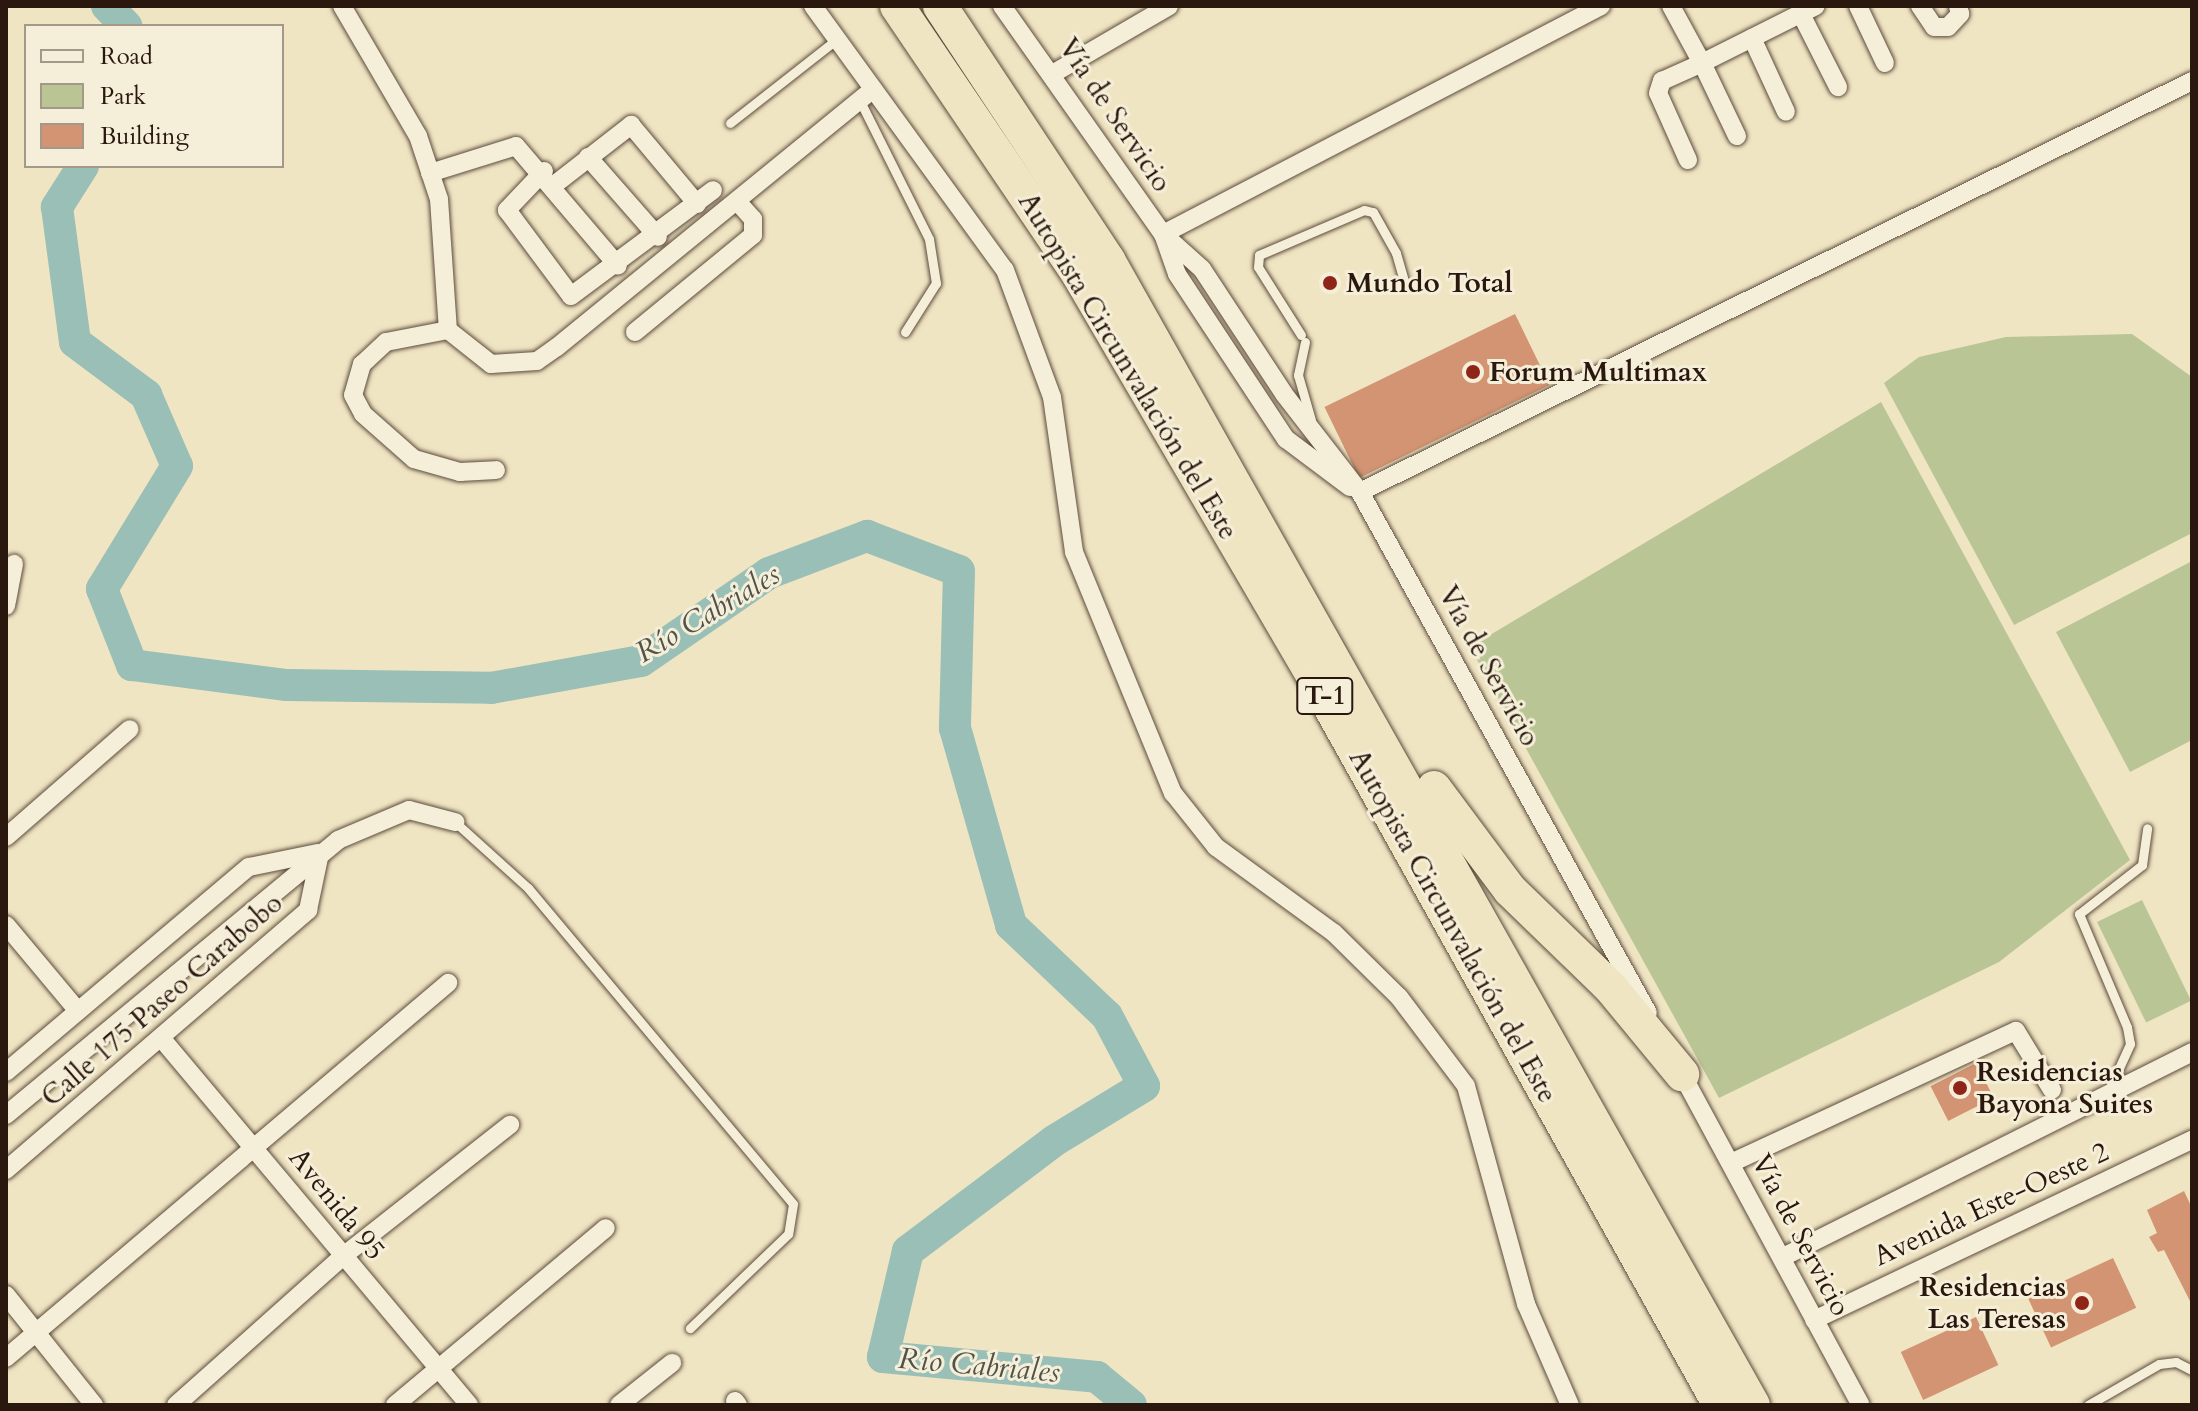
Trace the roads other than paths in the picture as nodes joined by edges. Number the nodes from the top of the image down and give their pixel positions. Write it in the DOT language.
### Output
graph roads {
  1 [pos="342,6"];
  2 [pos="813,6"];
  3 [pos="897,6"];
  4 [pos="940,6"];
  5 [pos="1002,6"];
  6 [pos="1169,6"];
  7 [pos="1601,6"];
  8 [pos="1671,6"];
  9 [pos="1858,6"];
  10 [pos="1920,6"];
  11 [pos="1958,6"];
  12 [pos="1808,10"];
  13 [pos="1752,38"];
  14 [pos="837,39"];
  15 [pos="1702,63"];
  16 [pos="1885,63"];
  17 [pos="1054,73"];
  18 [pos="2192,81"];
  19 [pos="1838,87"];
  20 [pos="867,95"];
  21 [pos="1786,112"];
  22 [pos="730,123"];
  23 [pos="1737,136"];
  24 [pos="588,157"];
  25 [pos="1688,160"];
  26 [pos="430,173"];
  27 [pos="549,178"];
  28 [pos="713,190"];
  29 [pos="737,201"];
  30 [pos="697,204"];
  31 [pos="1163,234"];
  32 [pos="658,237"];
  33 [pos="618,266"];
  34 [pos="1405,285"];
  35 [pos="448,330"];
  36 [pos="635,332"];
  37 [pos="905,332"];
  38 [pos="1258,354"];
  39 [pos="1231,357"];
  40 [pos="1284,394"];
  41 [pos="1257,399"];
  42 [pos="1314,431"];
  43 [pos="496,470"];
  44 [pos="1360,492"];
  45 [pos="14,564"];
  46 [pos="6,606"];
  47 [pos="1334,655"];
  48 [pos="130,729"];
  49 [pos="455,822"];
  50 [pos="2147,828"];
  51 [pos="6,837"];
  52 [pos="320,853"];
  53 [pos="6,925"];
  54 [pos="448,983"];
  55 [pos="78,1011"];
  56 [pos="162,1039"];
  57 [pos="2192,1052"];
  58 [pos="6,1072"];
  59 [pos="1682,1074"];
  60 [pos="2052,1090"];
  61 [pos="2107,1093"];
  62 [pos="6,1115"];
  63 [pos="510,1125"];
  64 [pos="2192,1140"];
  65 [pos="255,1148"];
  66 [pos="1731,1163"];
  67 [pos="6,1170"];
  68 [pos="606,1228"];
  69 [pos="342,1257"];
  70 [pos="1783,1257"];
  71 [pos="6,1295"];
  72 [pos="1814,1320"];
  73 [pos="690,1328"];
  74 [pos="35,1334"];
  75 [pos="6,1358"];
  76 [pos="672,1363"];
  77 [pos="437,1369"];
  78 [pos="2192,1370"];
  79 [pos="94,1405"];
  80 [pos="176,1405"];
  81 [pos="395,1405"];
  82 [pos="469,1405"];
  83 [pos="619,1405"];
  84 [pos="1570,1405"];
  85 [pos="1720,1405"];
  86 [pos="1753,1405"];
  87 [pos="1861,1405"];
  88 [pos="2088,1405"];
  1 -- 26 [label="street"];
  2 -- 14 [label="street"];
  3 -- 85 [label="highway, Autopista Circunvalación del Este / T-1"];
  4 -- 47 [label="highway, Autopista Circunvalación del Este / T-1"];
  5 -- 17 [label="street, Vía de Servicio"];
  6 -- 17 [label="street"];
  7 -- 31 [label="street"];
  8 -- 15 [label="street"];
  9 -- 16 [label="street"];
  10 -- 11 [label="street"];
  12 -- 13 [label="street"];
  12 -- 19 [label="street"];
  13 -- 15 [label="street"];
  13 -- 21 [label="street"];
  14 -- 20 [label="street"];
  14 -- 22 [label="lane"];
  15 -- 23 [label="street"];
  15 -- 25 [label="street"];
  17 -- 31 [label="street, Vía de Servicio"];
  18 -- 44 [label="street"];
  20 -- 29 [label="street"];
  20 -- 37 [label="lane"];
  20 -- 84 [label="street"];
  24 -- 27 [label="street"];
  24 -- 30 [label="street"];
  24 -- 32 [label="street"];
  26 -- 27 [label="street"];
  26 -- 35 [label="street"];
  27 -- 33 [label="street"];
  27 -- 33 [label="street"];
  28 -- 30 [label="street"];
  29 -- 35 [label="street"];
  29 -- 36 [label="street"];
  30 -- 32 [label="street"];
  31 -- 38 [label="street"];
  31 -- 39 [label="street, Vía de Servicio"];
  32 -- 33 [label="street"];
  34 -- 42 [label="lane"];
  35 -- 43 [label="street"];
  38 -- 39 [label="lane"];
  38 -- 40 [label="street"];
  39 -- 41 [label="street, Vía de Servicio"];
  40 -- 41 [label="street"];
  40 -- 42 [label="street"];
  41 -- 44 [label="street, Vía de Servicio"];
  42 -- 44 [label="street"];
  44 -- 59 [label="street, Vía de Servicio"];
  45 -- 46 [label="street"];
  47 -- 59 [label="highway"];
  47 -- 86 [label="highway, Autopista Circunvalación del Este / T-1"];
  48 -- 51 [label="street"];
  49 -- 52 [label="street"];
  49 -- 73 [label="lane"];
  50 -- 61 [label="lane"];
  52 -- 55 [label="street, Calle 175 Paseo Carabobo"];
  52 -- 56 [label="street, Calle 175 Paseo Carabobo"];
  52 -- 62 [label="street, Calle 175 Paseo Carabobo"];
  53 -- 55 [label="street"];
  54 -- 65 [label="street"];
  55 -- 58 [label="street, Calle 175 Paseo Carabobo"];
  56 -- 65 [label="street, Avenida 95"];
  56 -- 67 [label="street, Calle 175 Paseo Carabobo"];
  57 -- 61 [label="street, Avenida Este-Oeste 2"];
  59 -- 66 [label="street, Vía de Servicio"];
  60 -- 66 [label="street"];
  61 -- 70 [label="street, Avenida Este-Oeste 2"];
  63 -- 69 [label="street"];
  64 -- 72 [label="street, Avenida Este-Oeste 2"];
  65 -- 69 [label="street, Avenida 95"];
  65 -- 74 [label="street"];
  66 -- 70 [label="street, Vía de Servicio"];
  68 -- 77 [label="street"];
  69 -- 77 [label="street, Avenida 95"];
  69 -- 80 [label="street"];
  70 -- 72 [label="street, Vía de Servicio"];
  71 -- 74 [label="street"];
  72 -- 87 [label="street, Vía de Servicio"];
  74 -- 75 [label="street"];
  74 -- 79 [label="street"];
  76 -- 83 [label="street"];
  77 -- 81 [label="street"];
  77 -- 82 [label="street, Avenida 95"];
  78 -- 88 [label="lane"];
}
